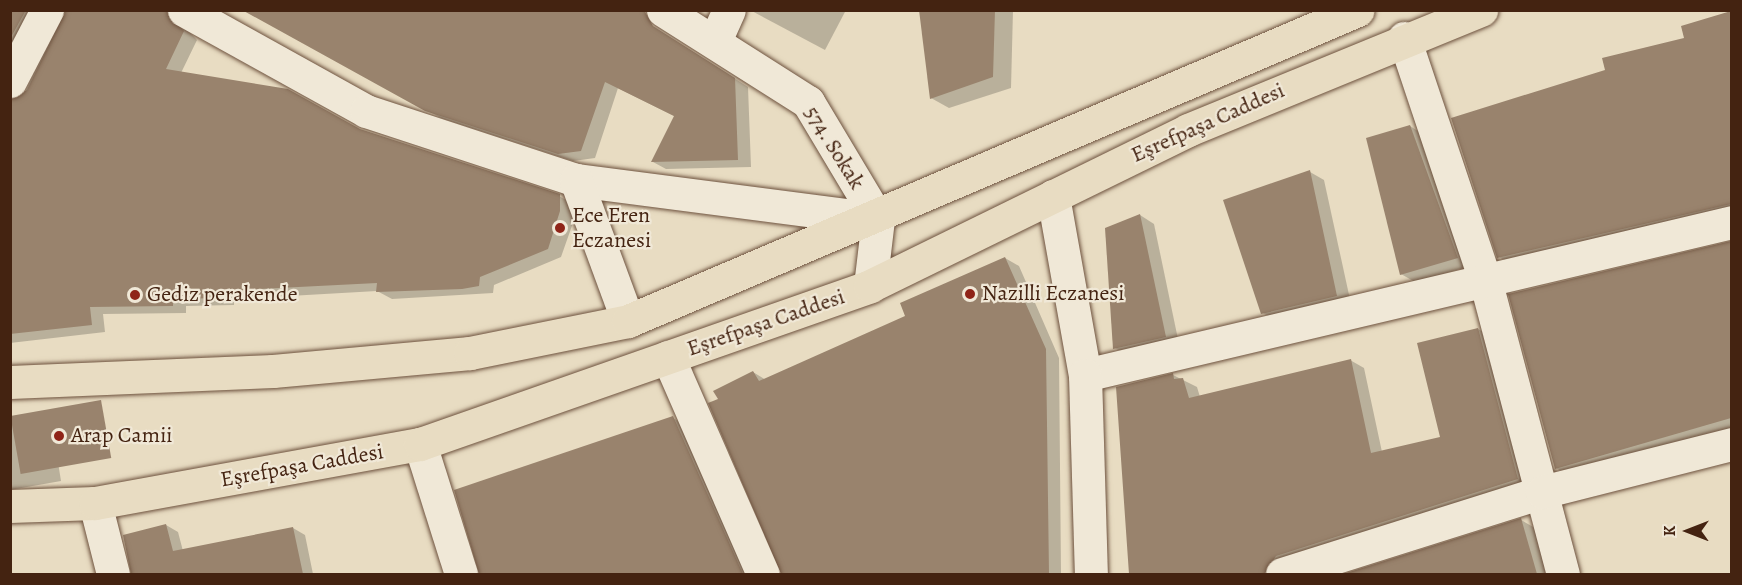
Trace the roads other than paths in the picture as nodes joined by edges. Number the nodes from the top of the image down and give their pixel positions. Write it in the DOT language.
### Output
graph roads {
  1 [pos="47,10"];
  2 [pos="184,10"];
  3 [pos="663,10"];
  4 [pos="729,10"];
  5 [pos="1358,10"];
  6 [pos="1481,10"];
  7 [pos="1404,38"];
  8 [pos="715,41"];
  9 [pos="10,81"];
  10 [pos="576,180"];
  11 [pos="1053,196"];
  12 [pos="878,219"];
  13 [pos="1731,222"];
  14 [pos="1486,283"];
  15 [pos="870,286"];
  16 [pos="628,321"];
  17 [pos="668,357"];
  18 [pos="1085,375"];
  19 [pos="10,382"];
  20 [pos="420,444"];
  21 [pos="1731,444"];
  22 [pos="1542,492"];
  23 [pos="95,503"];
  24 [pos="10,506"];
  25 [pos="113,574"];
  26 [pos="460,574"];
  27 [pos="763,574"];
  28 [pos="1091,574"];
  29 [pos="1282,574"];
  30 [pos="1563,574"];
  1 -- 9 [label="street"];
  2 -- 10 [label="street"];
  3 -- 8 [label="street, 574. Sokak"];
  4 -- 8 [label="street"];
  5 -- 12 [label="main road, Eşrefpaşa Caddesi"];
  6 -- 7 [label="main road, Eşrefpaşa Caddesi"];
  7 -- 11 [label="main road, Eşrefpaşa Caddesi"];
  7 -- 14 [label="street"];
  8 -- 12 [label="street, 574. Sokak"];
  10 -- 12 [label="street"];
  10 -- 16 [label="street"];
  11 -- 15 [label="main road, Eşrefpaşa Caddesi"];
  11 -- 18 [label="street"];
  12 -- 15 [label="street"];
  12 -- 16 [label="main road, Eşrefpaşa Caddesi"];
  13 -- 14 [label="street"];
  14 -- 18 [label="street"];
  14 -- 22 [label="street"];
  15 -- 17 [label="main road, Eşrefpaşa Caddesi"];
  16 -- 19 [label="main road, Eşrefpaşa Caddesi"];
  17 -- 20 [label="main road, Eşrefpaşa Caddesi"];
  17 -- 27 [label="street"];
  18 -- 28 [label="street"];
  20 -- 23 [label="main road, Eşrefpaşa Caddesi"];
  20 -- 26 [label="street"];
  21 -- 22 [label="street"];
  22 -- 29 [label="street"];
  22 -- 30 [label="street"];
  23 -- 24 [label="main road, Eşrefpaşa Caddesi"];
  23 -- 25 [label="street"];
}
